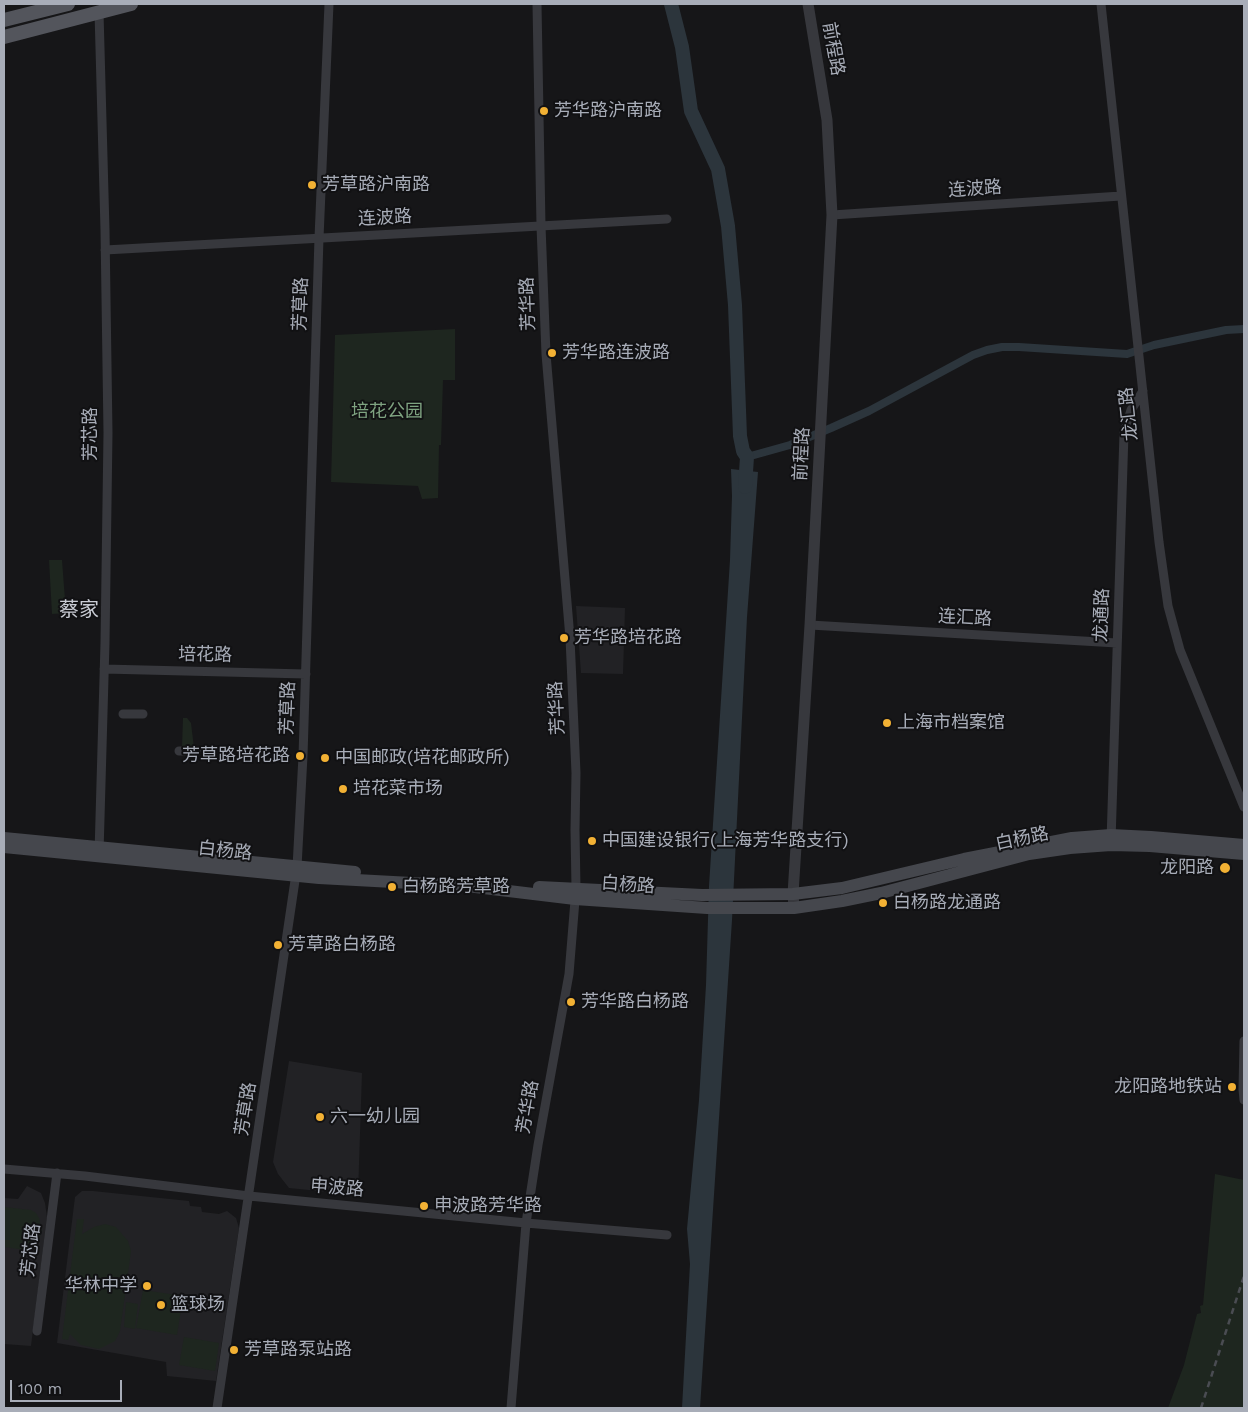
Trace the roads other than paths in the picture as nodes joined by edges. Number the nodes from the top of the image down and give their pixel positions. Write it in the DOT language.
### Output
graph roads {
  1 [pos="68,4"];
  2 [pos="131,4"];
  3 [pos="329,4"];
  4 [pos="537,4"];
  5 [pos="808,4"];
  6 [pos="1100,4"];
  7 [pos="99,12"];
  8 [pos="4,20"];
  9 [pos="4,37"];
  10 [pos="1122,196"];
  11 [pos="832,215"];
  12 [pos="668,219"];
  13 [pos="541,226"];
  14 [pos="319,238"];
  15 [pos="105,250"];
  16 [pos="1143,390"];
  17 [pos="810,625"];
  18 [pos="1117,643"];
  19 [pos="104,669"];
  20 [pos="306,674"];
  21 [pos="123,714"];
  22 [pos="143,714"];
  23 [pos="178,751"];
  24 [pos="197,751"];
  25 [pos="1244,807"];
  26 [pos="4,838"];
  27 [pos="1111,840"];
  28 [pos="1244,844"];
  29 [pos="4,847"];
  30 [pos="99,851"];
  31 [pos="1244,854"];
  32 [pos="297,871"];
  33 [pos="576,894"];
  34 [pos="793,894"];
  35 [pos="746,902"];
  36 [pos="794,908"];
  37 [pos="1244,1041"];
  38 [pos="1244,1100"];
  39 [pos="4,1169"];
  40 [pos="57,1173"];
  41 [pos="249,1196"];
  42 [pos="526,1223"];
  43 [pos="667,1235"];
  44 [pos="37,1331"];
  45 [pos="217,1408"];
  46 [pos="512,1408"];
  1 -- 8 [label="main road"];
  2 -- 7 [label="main road"];
  3 -- 14 [label="street, 芳草路"];
  4 -- 13 [label="street, 芳华路"];
  5 -- 11 [label="street, 前程路"];
  6 -- 10 [label="street, 龙汇路"];
  7 -- 9 [label="main road"];
  7 -- 15 [label="street, 芳芯路"];
  10 -- 11 [label="street, 连波路"];
  10 -- 16 [label="street, 龙汇路"];
  11 -- 17 [label="street, 前程路"];
  12 -- 13 [label="street, 连波路"];
  13 -- 14 [label="street, 连波路"];
  13 -- 33 [label="street, 芳华路"];
  14 -- 15 [label="street, 连波路"];
  14 -- 20 [label="street, 芳草路"];
  15 -- 19 [label="street, 芳芯路"];
  16 -- 18 [label="street, 龙通路"];
  16 -- 25 [label="street, 龙汇路"];
  17 -- 18 [label="street, 连汇路"];
  17 -- 34 [label="street, 前程路"];
  18 -- 27 [label="street, 龙通路"];
  19 -- 20 [label="street, 培花路"];
  19 -- 30 [label="street, 芳芯路"];
  20 -- 32 [label="street, 芳草路"];
  21 -- 22 [label="street"];
  23 -- 24 [label="street"];
  26 -- 30 [label="main road, 白杨路"];
  27 -- 28 [label="main road, 白杨路"];
  27 -- 31 [label="main road, 白杨路"];
  27 -- 34 [label="main road, 白杨路"];
  27 -- 36 [label="main road, 白杨路"];
  29 -- 30 [label="main road, 白杨路"];
  30 -- 32 [label="main road, 白杨路"];
  32 -- 33 [label="main road, 白杨路"];
  32 -- 41 [label="street, 芳草路"];
  33 -- 35 [label="main road, 白杨路"];
  33 -- 42 [label="street, 芳华路"];
  34 -- 35 [label="main road, 白杨路"];
  34 -- 36 [label="street, 前程路"];
  35 -- 36 [label="main road, 白杨路"];
  37 -- 38 [label="street"];
  39 -- 40 [label="street, 申波路"];
  40 -- 41 [label="street, 申波路"];
  40 -- 44 [label="street, 芳芯路"];
  41 -- 42 [label="street, 申波路"];
  41 -- 45 [label="street, 芳草路"];
  42 -- 43 [label="street, 申波路"];
  42 -- 46 [label="street, 芳华路"];
}
